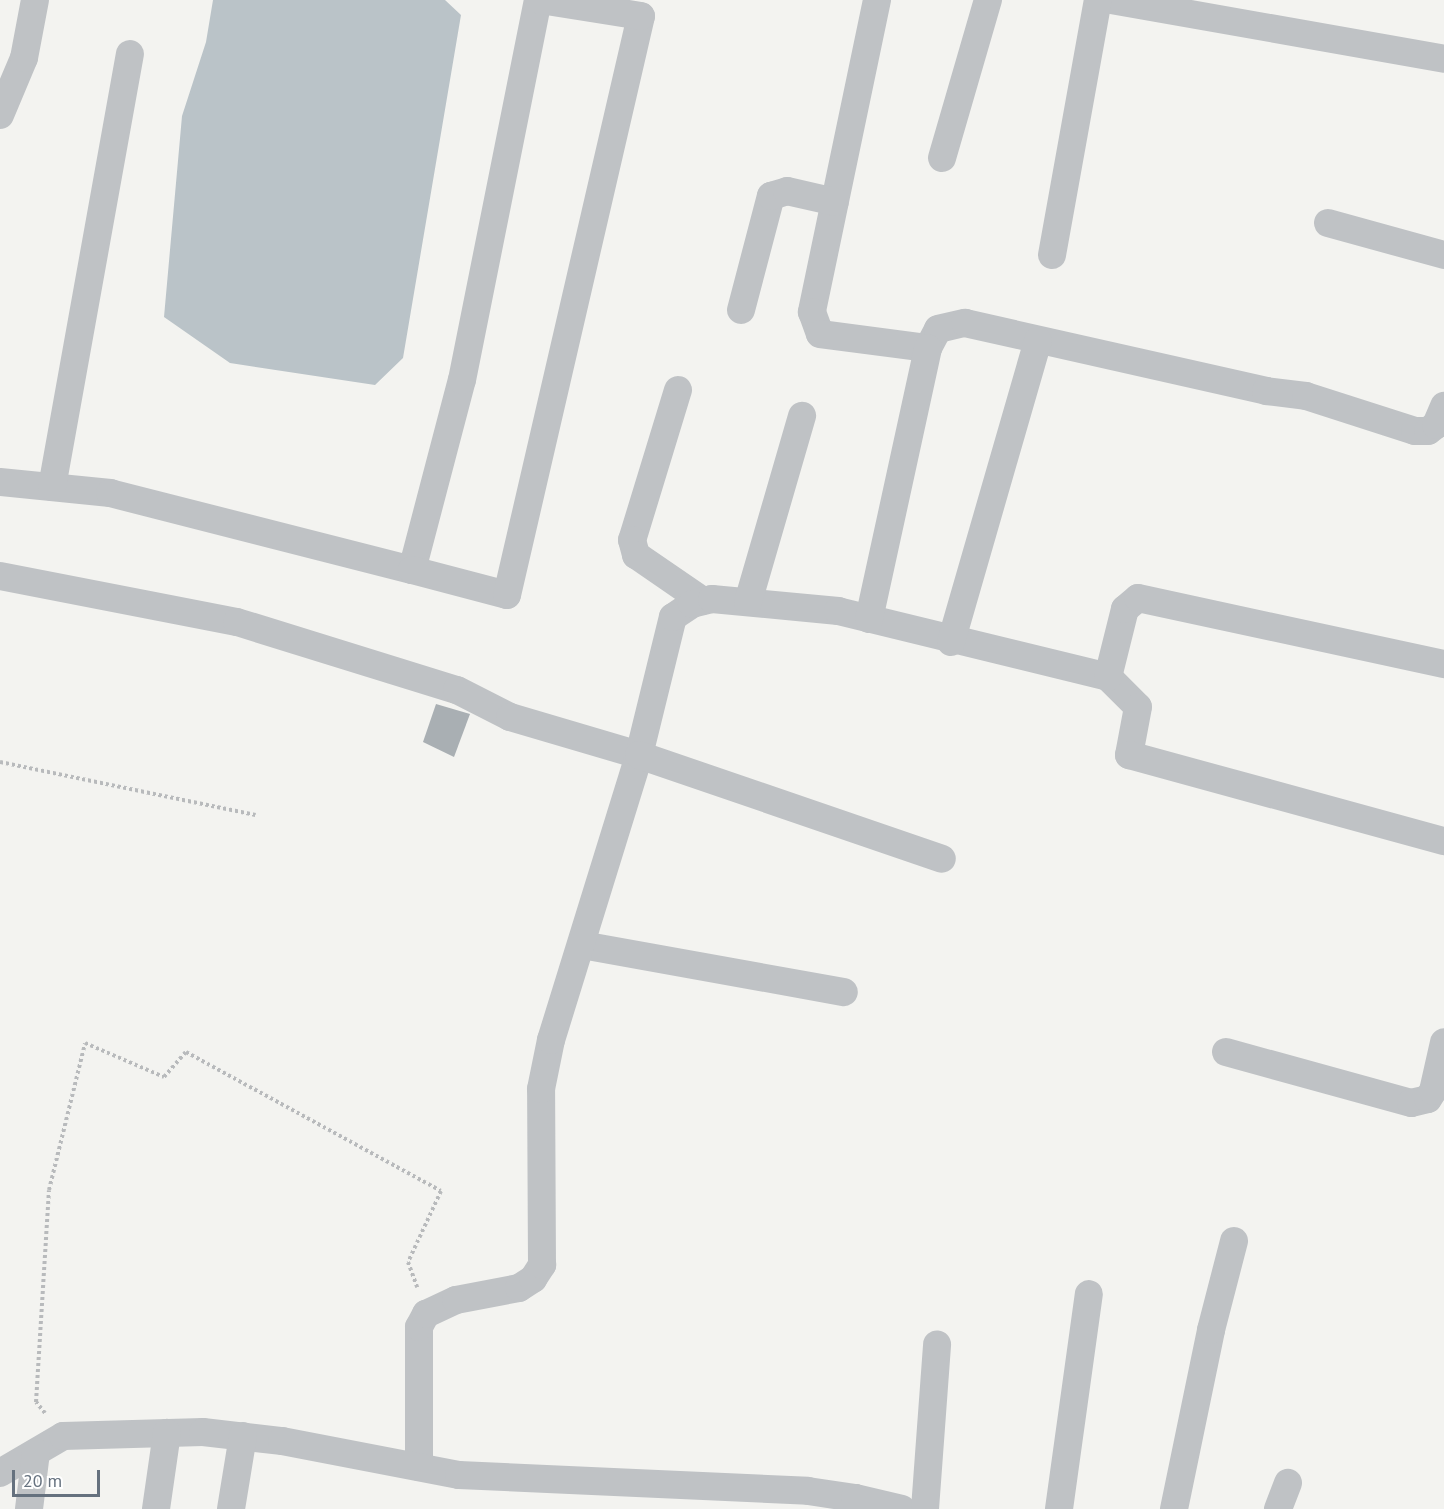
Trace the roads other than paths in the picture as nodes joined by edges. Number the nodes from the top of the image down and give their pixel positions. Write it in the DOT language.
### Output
graph roads {
  1 [pos="35,0"];
  2 [pos="539,0"];
  3 [pos="877,0"];
  4 [pos="988,0"];
  5 [pos="1098,0"];
  6 [pos="1111,0"];
  7 [pos="1246,12"];
  8 [pos="130,54"];
  9 [pos="12,55"];
  10 [pos="1444,59"];
  11 [pos="0,115"];
  12 [pos="942,158"];
  13 [pos="835,202"];
  14 [pos="1328,223"];
  15 [pos="1052,255"];
  16 [pos="1444,255"];
  17 [pos="741,310"];
  18 [pos="1038,341"];
  19 [pos="928,348"];
  20 [pos="678,390"];
  21 [pos="1444,406"];
  22 [pos="802,416"];
  23 [pos="0,482"];
  24 [pos="52,488"];
  25 [pos="412,570"];
  26 [pos="0,576"];
  27 [pos="703,601"];
  28 [pos="748,602"];
  29 [pos="868,619"];
  30 [pos="951,642"];
  31 [pos="1444,664"];
  32 [pos="1108,677"];
  33 [pos="639,755"];
  34 [pos="1444,842"];
  35 [pos="942,859"];
  36 [pos="582,945"];
  37 [pos="844,992"];
  38 [pos="1444,1042"];
  39 [pos="1226,1052"];
  40 [pos="1234,1241"];
  41 [pos="1089,1294"];
  42 [pos="938,1344"];
  43 [pos="167,1433"];
  44 [pos="243,1436"];
  45 [pos="36,1452"];
  46 [pos="419,1467"];
  47 [pos="0,1473"];
  48 [pos="860,1503"];
  49 [pos="29,1509"];
  50 [pos="156,1509"];
  51 [pos="231,1509"];
  52 [pos="902,1509"];
  53 [pos="925,1509"];
  54 [pos="1059,1509"];
  55 [pos="1174,1509"];
  1 -- 9 [label="street"];
  2 -- 25 [label="street"];
  2 -- 25 [label="street"];
  3 -- 13 [label="street"];
  4 -- 12 [label="street"];
  5 -- 15 [label="street"];
  6 -- 7 [label="street"];
  7 -- 10 [label="street"];
  8 -- 24 [label="street"];
  9 -- 11 [label="street"];
  13 -- 17 [label="street"];
  13 -- 19 [label="street"];
  14 -- 16 [label="street"];
  18 -- 19 [label="street"];
  18 -- 21 [label="street"];
  18 -- 30 [label="street"];
  19 -- 29 [label="street"];
  20 -- 27 [label="street"];
  22 -- 28 [label="street"];
  23 -- 24 [label="street"];
  24 -- 25 [label="street"];
  26 -- 33 [label="street"];
  27 -- 28 [label="street"];
  27 -- 33 [label="street"];
  28 -- 29 [label="street"];
  29 -- 30 [label="street"];
  30 -- 32 [label="street"];
  31 -- 32 [label="street"];
  32 -- 34 [label="street"];
  33 -- 35 [label="street"];
  33 -- 36 [label="street"];
  36 -- 37 [label="street"];
  36 -- 46 [label="street"];
  38 -- 39 [label="street"];
  40 -- 55 [label="street"];
  41 -- 54 [label="street"];
  42 -- 53 [label="street"];
  43 -- 44 [label="street"];
  43 -- 45 [label="street"];
  43 -- 50 [label="street"];
  44 -- 46 [label="street"];
  44 -- 51 [label="street"];
  45 -- 47 [label="street"];
  45 -- 49 [label="street"];
  46 -- 48 [label="street"];
  48 -- 52 [label="street"];
}
